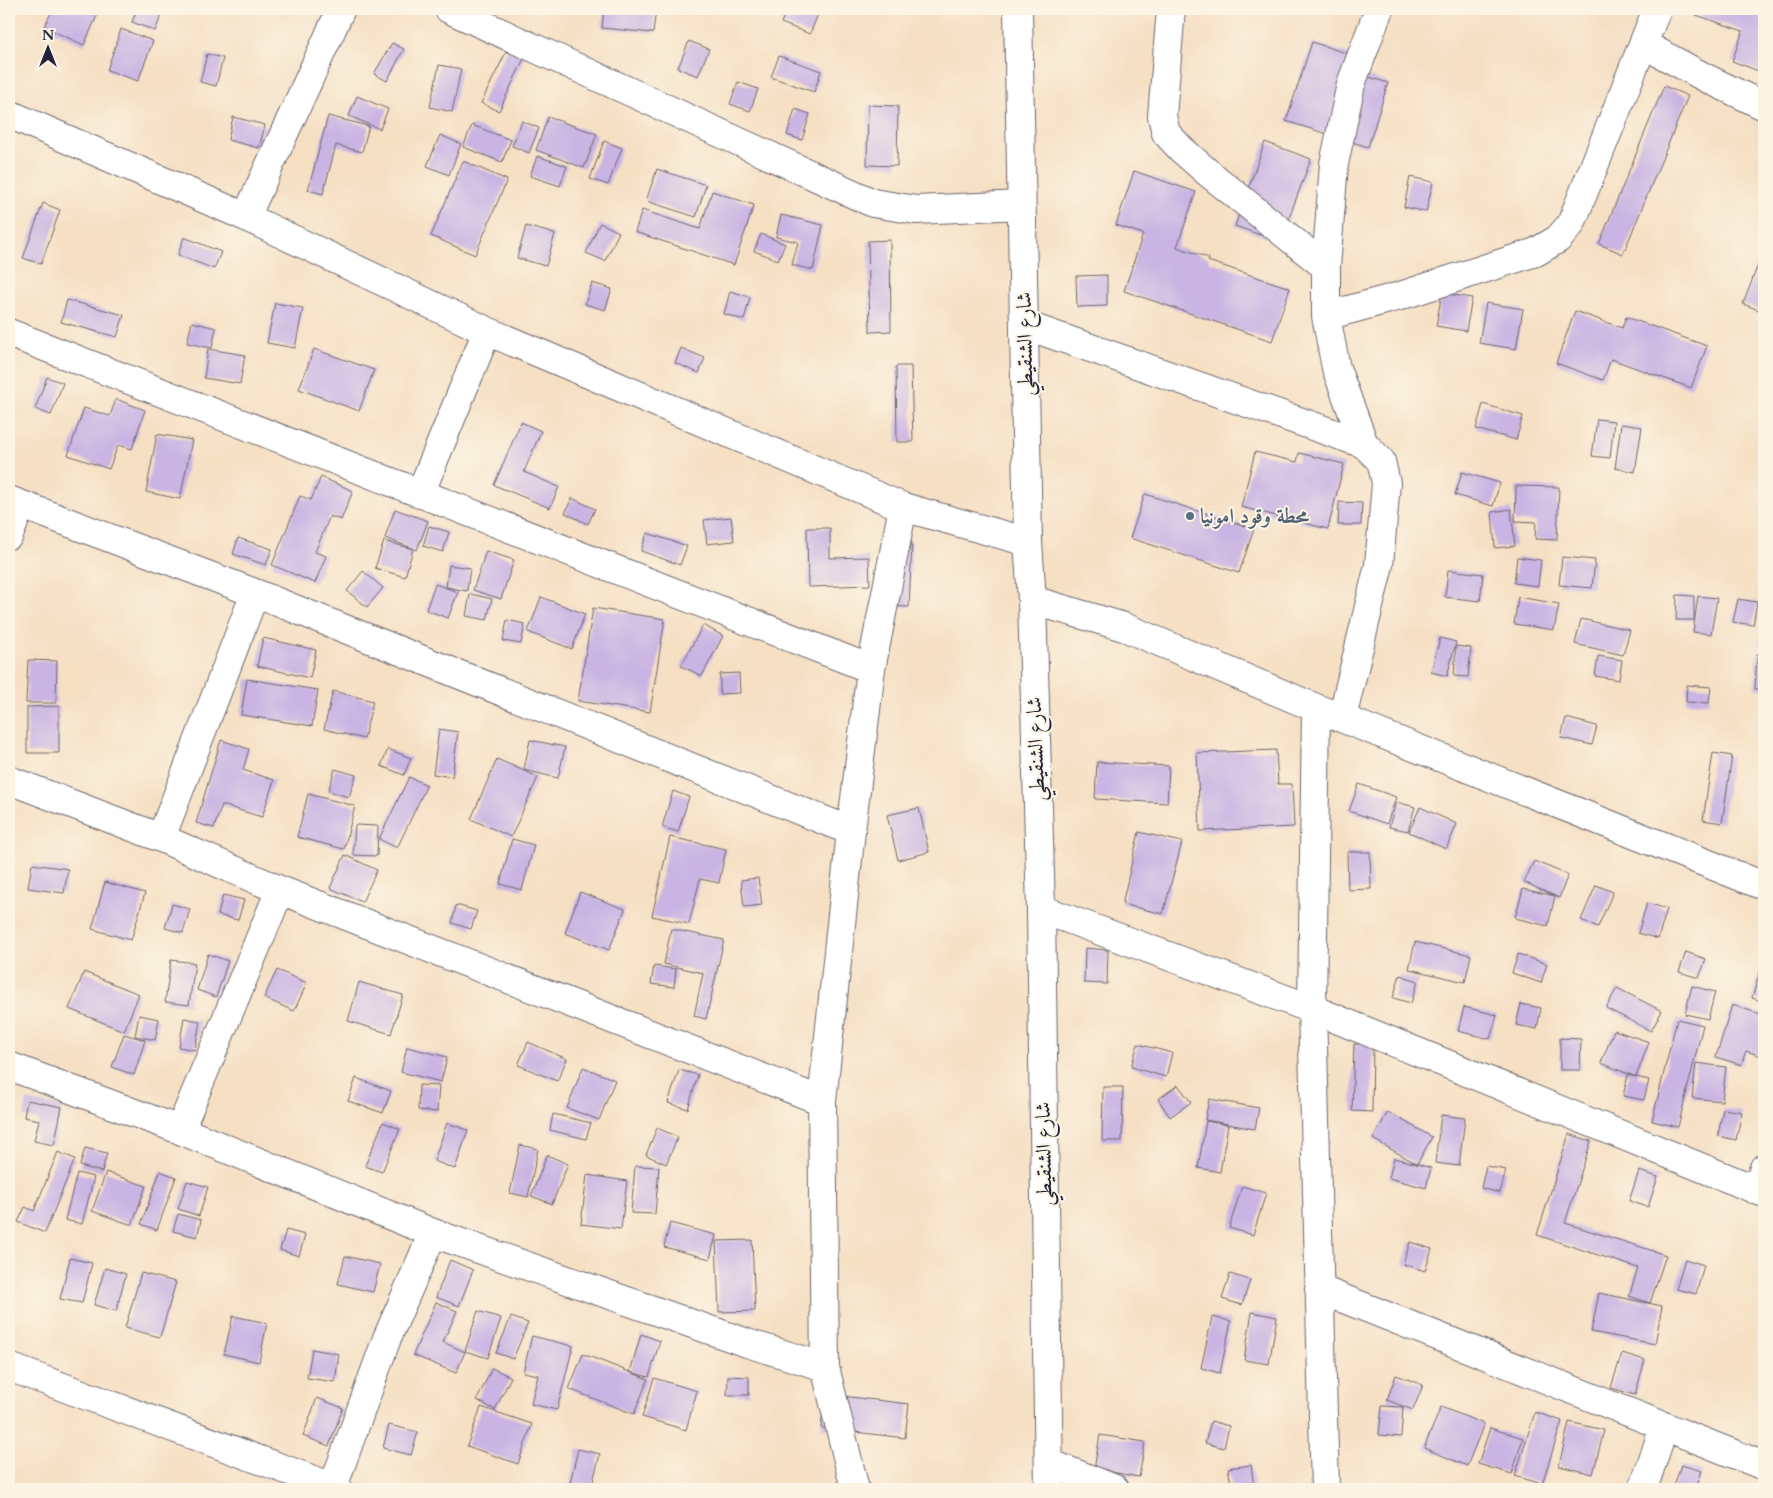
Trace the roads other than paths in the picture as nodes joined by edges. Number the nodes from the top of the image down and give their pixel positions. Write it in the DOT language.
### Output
graph roads {
  1 [pos="341,9"];
  2 [pos="449,9"];
  3 [pos="1018,9"];
  4 [pos="1171,9"];
  5 [pos="1379,9"];
  6 [pos="1656,9"];
  7 [pos="1643,44"];
  8 [pos="1764,106"];
  9 [pos="9,114"];
  10 [pos="1021,205"];
  11 [pos="246,217"];
  12 [pos="1326,267"];
  13 [pos="1326,316"];
  14 [pos="1025,325"];
  15 [pos="487,331"];
  16 [pos="9,333"];
  17 [pos="1364,444"];
  18 [pos="420,494"];
  19 [pos="15,502"];
  20 [pos="902,507"];
  21 [pos="9,536"];
  22 [pos="1028,542"];
  23 [pos="256,593"];
  24 [pos="1032,600"];
  25 [pos="872,669"];
  26 [pos="1316,708"];
  27 [pos="1342,718"];
  28 [pos="9,780"];
  29 [pos="851,831"];
  30 [pos="161,838"];
  31 [pos="1764,886"];
  32 [pos="280,890"];
  33 [pos="1041,909"];
  34 [pos="1312,1009"];
  35 [pos="9,1066"];
  36 [pos="822,1101"];
  37 [pos="180,1130"];
  38 [pos="1761,1183"];
  39 [pos="433,1233"];
  40 [pos="1319,1289"];
  41 [pos="825,1366"];
  42 [pos="9,1367"];
  43 [pos="1664,1427"];
  44 [pos="1764,1466"];
  45 [pos="1049,1476"];
  46 [pos="336,1488"];
  47 [pos="855,1489"];
  48 [pos="1115,1489"];
  49 [pos="1325,1489"];
  50 [pos="1643,1489"];
  1 -- 11 [label="street"];
  2 -- 10 [label="street"];
  3 -- 10 [label="street, شارع الشنقيطي"];
  4 -- 12 [label="street"];
  5 -- 12 [label="street"];
  6 -- 7 [label="street"];
  7 -- 8 [label="street"];
  7 -- 13 [label="street"];
  9 -- 11 [label="street"];
  10 -- 14 [label="street, شارع الشنقيطي"];
  11 -- 15 [label="street"];
  12 -- 13 [label="street"];
  13 -- 17 [label="street"];
  14 -- 17 [label="street"];
  14 -- 22 [label="street, شارع الشنقيطي"];
  15 -- 18 [label="street"];
  15 -- 20 [label="street"];
  16 -- 18 [label="street"];
  17 -- 27 [label="street"];
  18 -- 25 [label="street"];
  19 -- 21 [label="street"];
  19 -- 23 [label="street"];
  20 -- 22 [label="street"];
  20 -- 25 [label="street"];
  22 -- 24 [label="street, شارع الشنقيطي"];
  23 -- 29 [label="street"];
  23 -- 30 [label="street"];
  24 -- 26 [label="street"];
  24 -- 33 [label="street, شارع الشنقيطي"];
  25 -- 29 [label="street"];
  26 -- 27 [label="street"];
  26 -- 34 [label="street"];
  27 -- 31 [label="street"];
  28 -- 30 [label="street"];
  29 -- 36 [label="street"];
  30 -- 32 [label="street"];
  32 -- 36 [label="street"];
  32 -- 37 [label="street"];
  33 -- 34 [label="street"];
  33 -- 45 [label="street, شارع الشنقيطي"];
  34 -- 38 [label="street"];
  34 -- 40 [label="street"];
  35 -- 37 [label="street"];
  36 -- 41 [label="street"];
  37 -- 39 [label="street"];
  39 -- 41 [label="street"];
  39 -- 46 [label="street"];
  40 -- 43 [label="street"];
  40 -- 49 [label="street"];
  41 -- 47 [label="street"];
  42 -- 46 [label="street"];
  43 -- 44 [label="street"];
  43 -- 50 [label="street"];
  45 -- 48 [label="street"];
}
